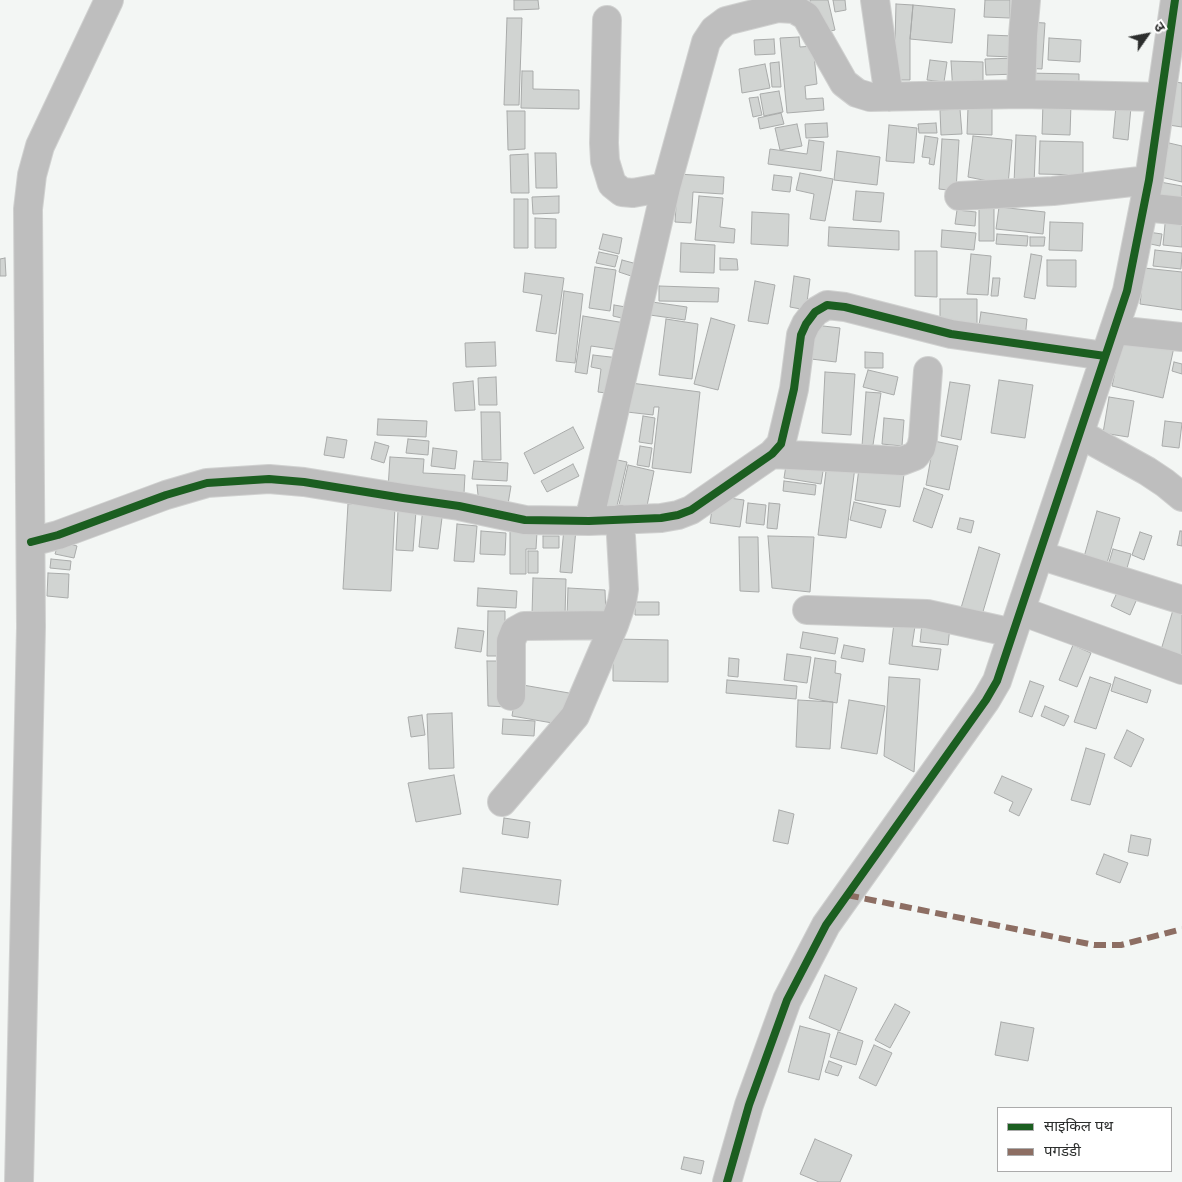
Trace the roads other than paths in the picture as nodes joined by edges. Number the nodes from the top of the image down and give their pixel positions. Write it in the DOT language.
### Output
graph roads {
  1 [pos="109,0"];
  2 [pos="874,0"];
  3 [pos="1026,0"];
  4 [pos="1175,0"];
  5 [pos="607,20"];
  6 [pos="1169,81"];
  7 [pos="1021,94"];
  8 [pos="889,97"];
  9 [pos="1149,180"];
  10 [pos="666,187"];
  11 [pos="959,196"];
  12 [pos="1144,207"];
  13 [pos="1182,211"];
  14 [pos="1115,330"];
  15 [pos="1182,337"];
  16 [pos="1106,356"];
  17 [pos="928,371"];
  18 [pos="1080,434"];
  19 [pos="772,454"];
  20 [pos="1182,497"];
  21 [pos="620,520"];
  22 [pos="589,521"];
  23 [pos="31,542"];
  24 [pos="1039,555"];
  25 [pos="1182,600"];
  26 [pos="807,610"];
  27 [pos="1017,622"];
  28 [pos="614,626"];
  29 [pos="1182,670"];
  30 [pos="511,696"];
  31 [pos="502,802"];
  32 [pos="19,1182"];
  33 [pos="727,1182"];
  1 -- 23 [label="street"];
  2 -- 8 [label="street"];
  3 -- 7 [label="street"];
  4 -- 6 [label="street"];
  5 -- 10 [label="street"];
  6 -- 7 [label="street"];
  6 -- 9 [label="street"];
  7 -- 8 [label="street"];
  8 -- 10 [label="street"];
  9 -- 11 [label="street"];
  9 -- 12 [label="street"];
  10 -- 22 [label="street"];
  12 -- 13 [label="street"];
  12 -- 14 [label="street"];
  14 -- 15 [label="street"];
  14 -- 16 [label="street"];
  16 -- 18 [label="street"];
  16 -- 19 [label="street"];
  17 -- 19 [label="street"];
  18 -- 20 [label="street"];
  18 -- 24 [label="street"];
  19 -- 21 [label="street"];
  21 -- 22 [label="street"];
  21 -- 28 [label="street"];
  22 -- 23 [label="street"];
  23 -- 32 [label="street"];
  24 -- 25 [label="street"];
  24 -- 27 [label="street"];
  26 -- 27 [label="street"];
  27 -- 29 [label="street"];
  27 -- 33 [label="street"];
  28 -- 30 [label="street"];
  28 -- 31 [label="street"];
}
